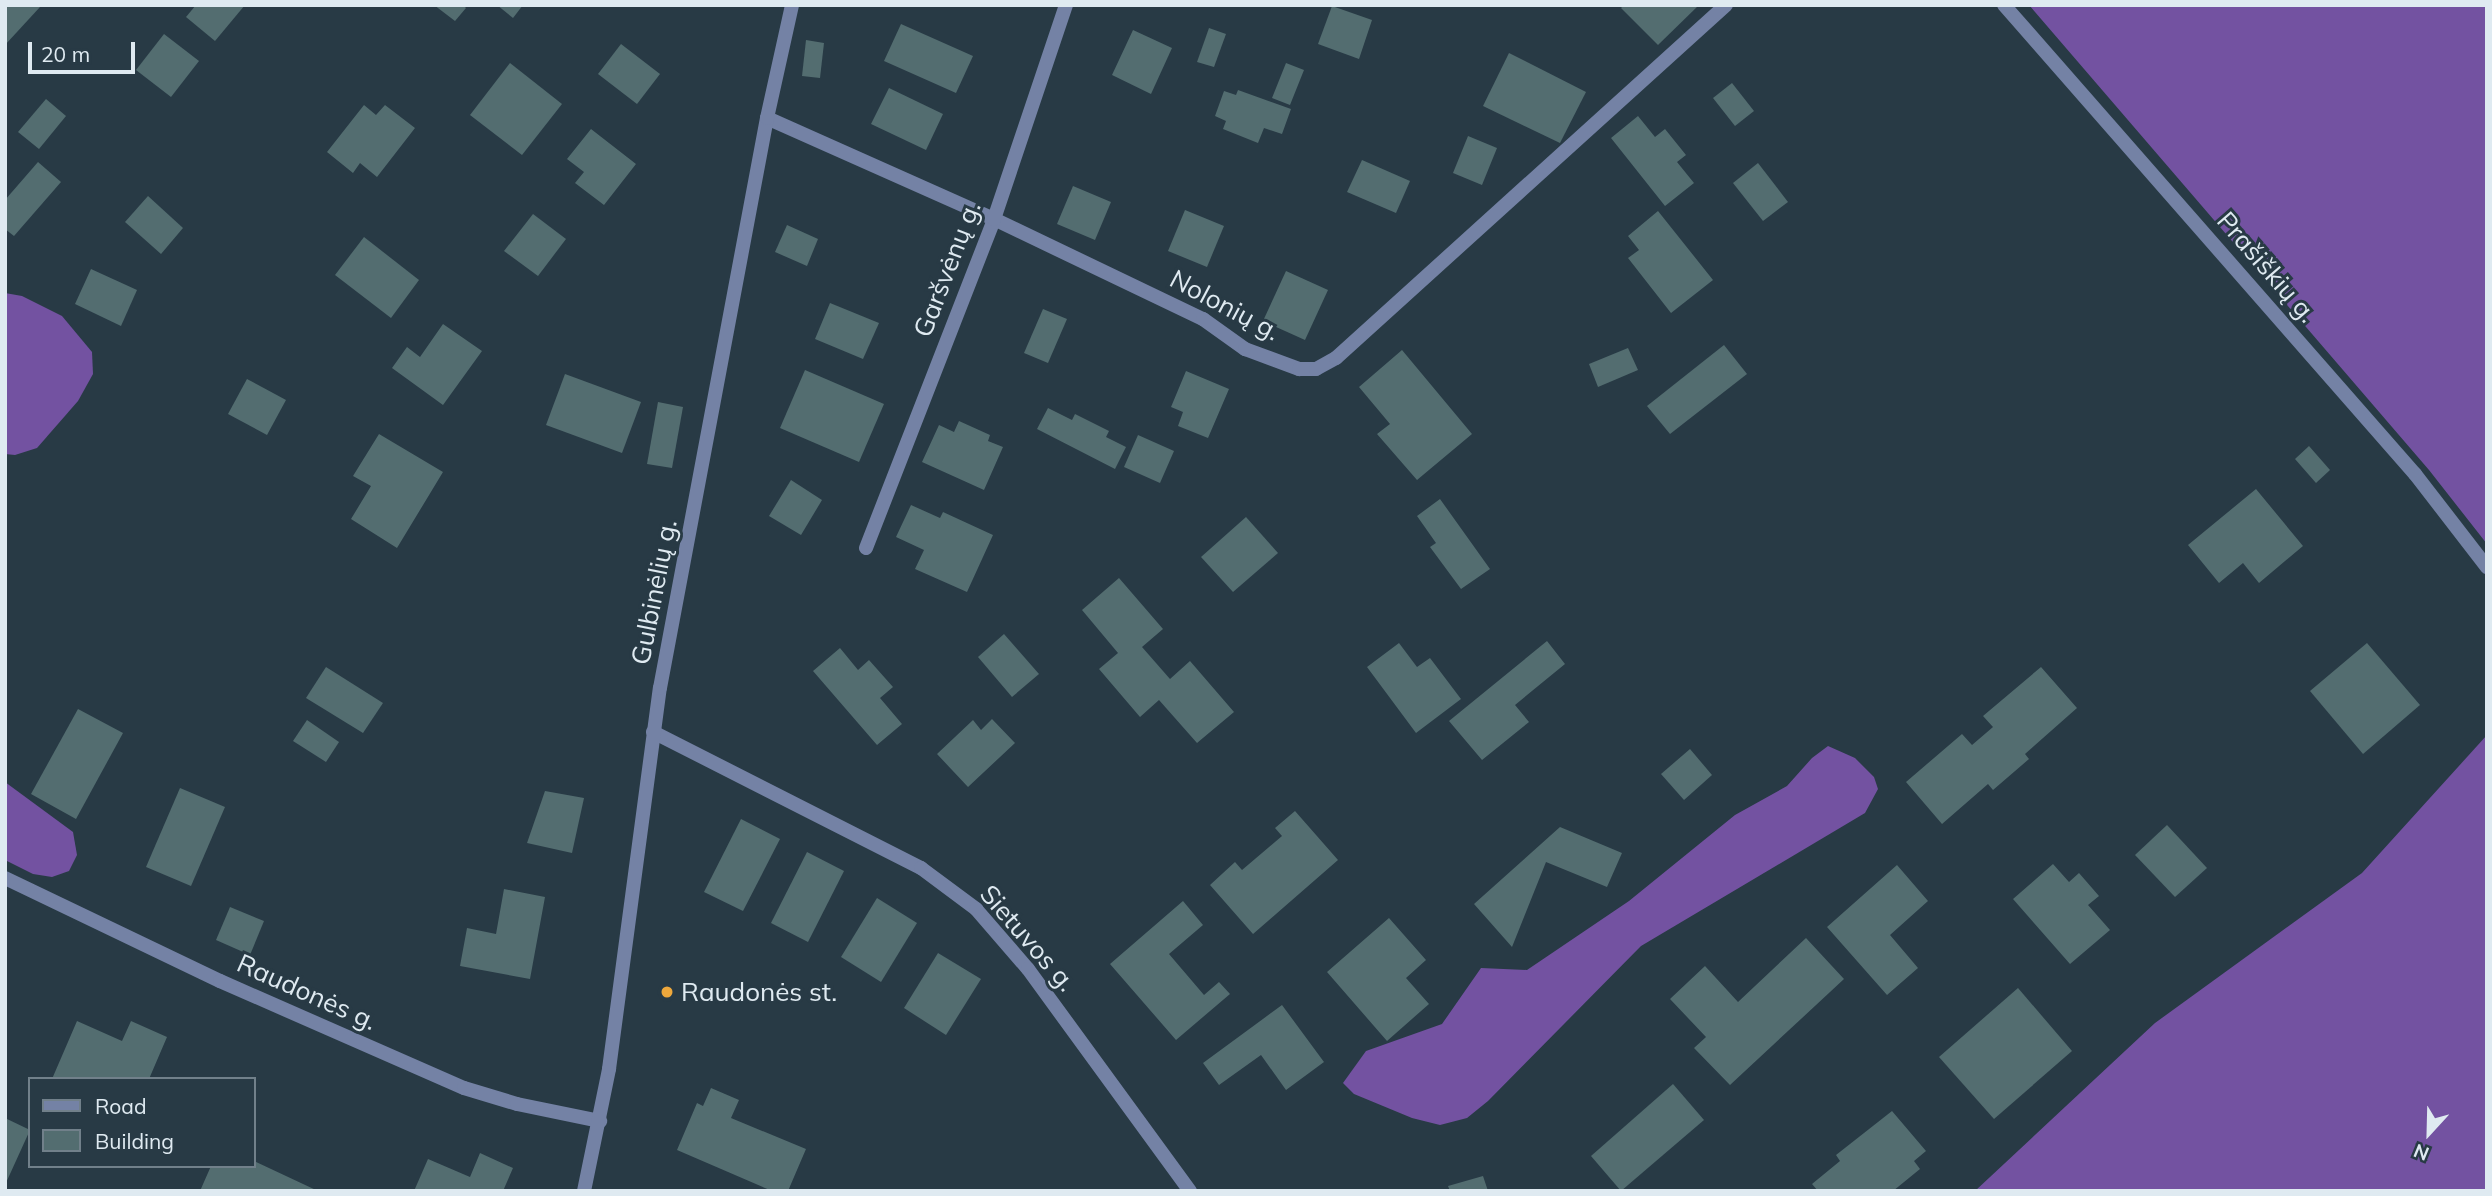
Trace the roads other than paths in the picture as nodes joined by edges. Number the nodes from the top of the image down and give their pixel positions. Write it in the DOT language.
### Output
graph roads {
  1 [pos="792,5"];
  2 [pos="1066,5"];
  3 [pos="1726,5"];
  4 [pos="2004,5"];
  5 [pos="767,118"];
  6 [pos="993,219"];
  7 [pos="866,548"];
  8 [pos="2487,567"];
  9 [pos="653,732"];
  10 [pos="5,878"];
  11 [pos="600,1121"];
  12 [pos="584,1191"];
  13 [pos="1190,1191"];
  1 -- 5 [label="street, Gulbinėlių g."];
  2 -- 6 [label="street, Garšvėnų g."];
  3 -- 6 [label="street, Nolonių g."];
  4 -- 8 [label="street, Prašiškių g."];
  5 -- 6 [label="street, Nolonių g."];
  5 -- 9 [label="street, Gulbinėlių g."];
  6 -- 7 [label="street, Garšvėnų g."];
  9 -- 11 [label="street, Gulbinėlių g."];
  9 -- 13 [label="street, Sietuvos g."];
  10 -- 11 [label="street, Raudonės g."];
  11 -- 12 [label="street, Gulbinėlių g."];
}
